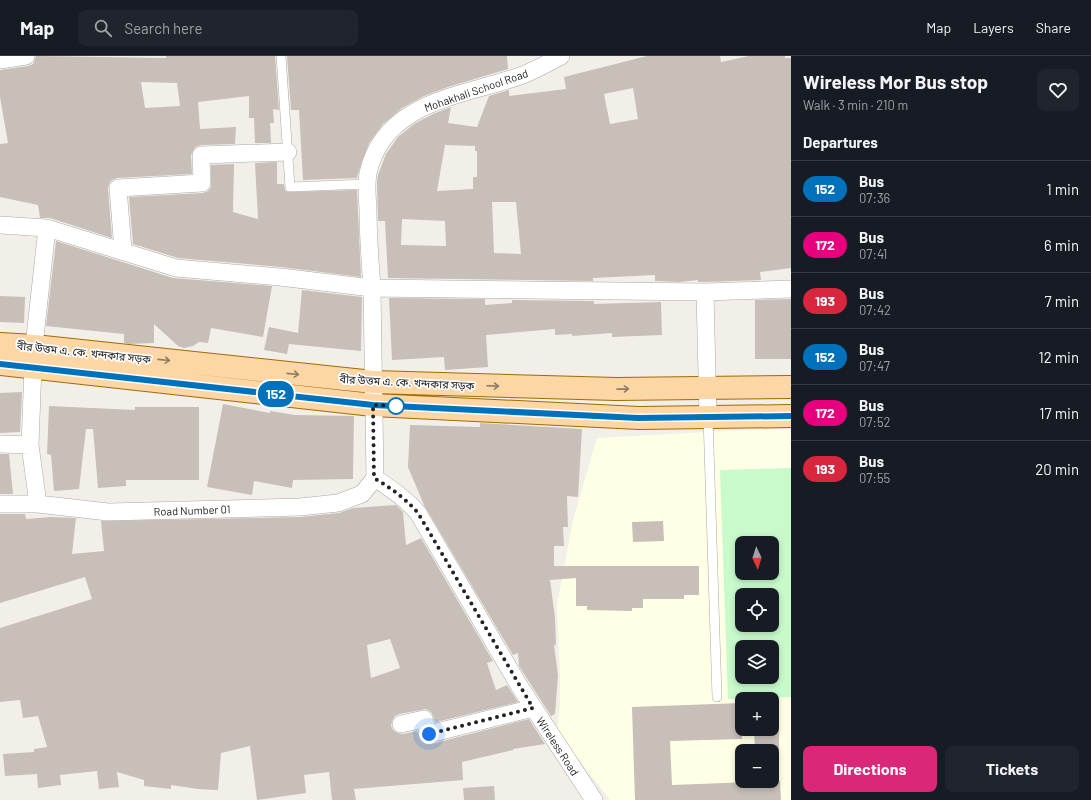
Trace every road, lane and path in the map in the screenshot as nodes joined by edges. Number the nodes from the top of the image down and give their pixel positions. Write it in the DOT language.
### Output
graph roads {
  1 [pos="26,56"];
  2 [pos="281,56"];
  3 [pos="561,56"];
  4 [pos="0,60"];
  5 [pos="288,152"];
  6 [pos="368,184"];
  7 [pos="0,225"];
  8 [pos="47,228"];
  9 [pos="123,250"];
  10 [pos="372,288"];
  11 [pos="791,289"];
  12 [pos="705,292"];
  13 [pos="0,344"];
  14 [pos="34,346"];
  15 [pos="0,364"];
  16 [pos="33,367"];
  17 [pos="373,382"];
  18 [pos="791,387"];
  19 [pos="707,388"];
  20 [pos="373,405"];
  21 [pos="791,416"];
  22 [pos="708,418"];
  23 [pos="0,444"];
  24 [pos="30,445"];
  25 [pos="374,478"];
  26 [pos="0,504"];
  27 [pos="38,504"];
  28 [pos="718,697"];
  29 [pos="533,708"];
  30 [pos="401,724"];
  31 [pos="594,800"];
  1 -- 4 [label="street"];
  2 -- 5 [label="lane"];
  3 -- 6 [label="street, Mohakhali School Road"];
  5 -- 6 [label="lane"];
  5 -- 9 [label="street"];
  6 -- 10 [label="street, Mohakhali School Road"];
  7 -- 8 [label="street"];
  8 -- 9 [label="street"];
  8 -- 14 [label="street"];
  9 -- 10 [label="street"];
  10 -- 12 [label="street"];
  10 -- 17 [label="street, Mohakhali School Road"];
  11 -- 12 [label="street"];
  12 -- 19 [label="street"];
  13 -- 14 [label="main road, বীর উত্তম এ. কে. খন্দকার সড়ক"];
  14 -- 17 [label="main road, বীর উত্তম এ. কে. খন্দকার সড়ক, one-way"];
  15 -- 16 [label="main road, বীর উত্তম এ. কে. খন্দকার সড়ক"];
  16 -- 20 [label="main road, বীর উত্তম এ. কে. খন্দকার সড়ক"];
  16 -- 24 [label="street"];
  17 -- 19 [label="main road, বীর উত্তম এ. কে. খন্দকার সড়ক, one-way"];
  17 -- 20 [label="street"];
  18 -- 19 [label="main road, বীর উত্তম এ. কে. খন্দকার সড়ক"];
  19 -- 22 [label="street"];
  20 -- 22 [label="main road, বীর উত্তম এ. কে. খন্দকার সড়ক"];
  20 -- 25 [label="street"];
  21 -- 22 [label="main road, বীর উত্তম এ. কে. খন্দকার সড়ক"];
  22 -- 28 [label="lane"];
  23 -- 24 [label="street"];
  24 -- 27 [label="street"];
  25 -- 27 [label="street, Road Number 01"];
  25 -- 29 [label="street, Wireless Road"];
  26 -- 27 [label="street, Road Number 01"];
  29 -- 30 [label="street"];
  29 -- 31 [label="street, Wireless Road"];
}
